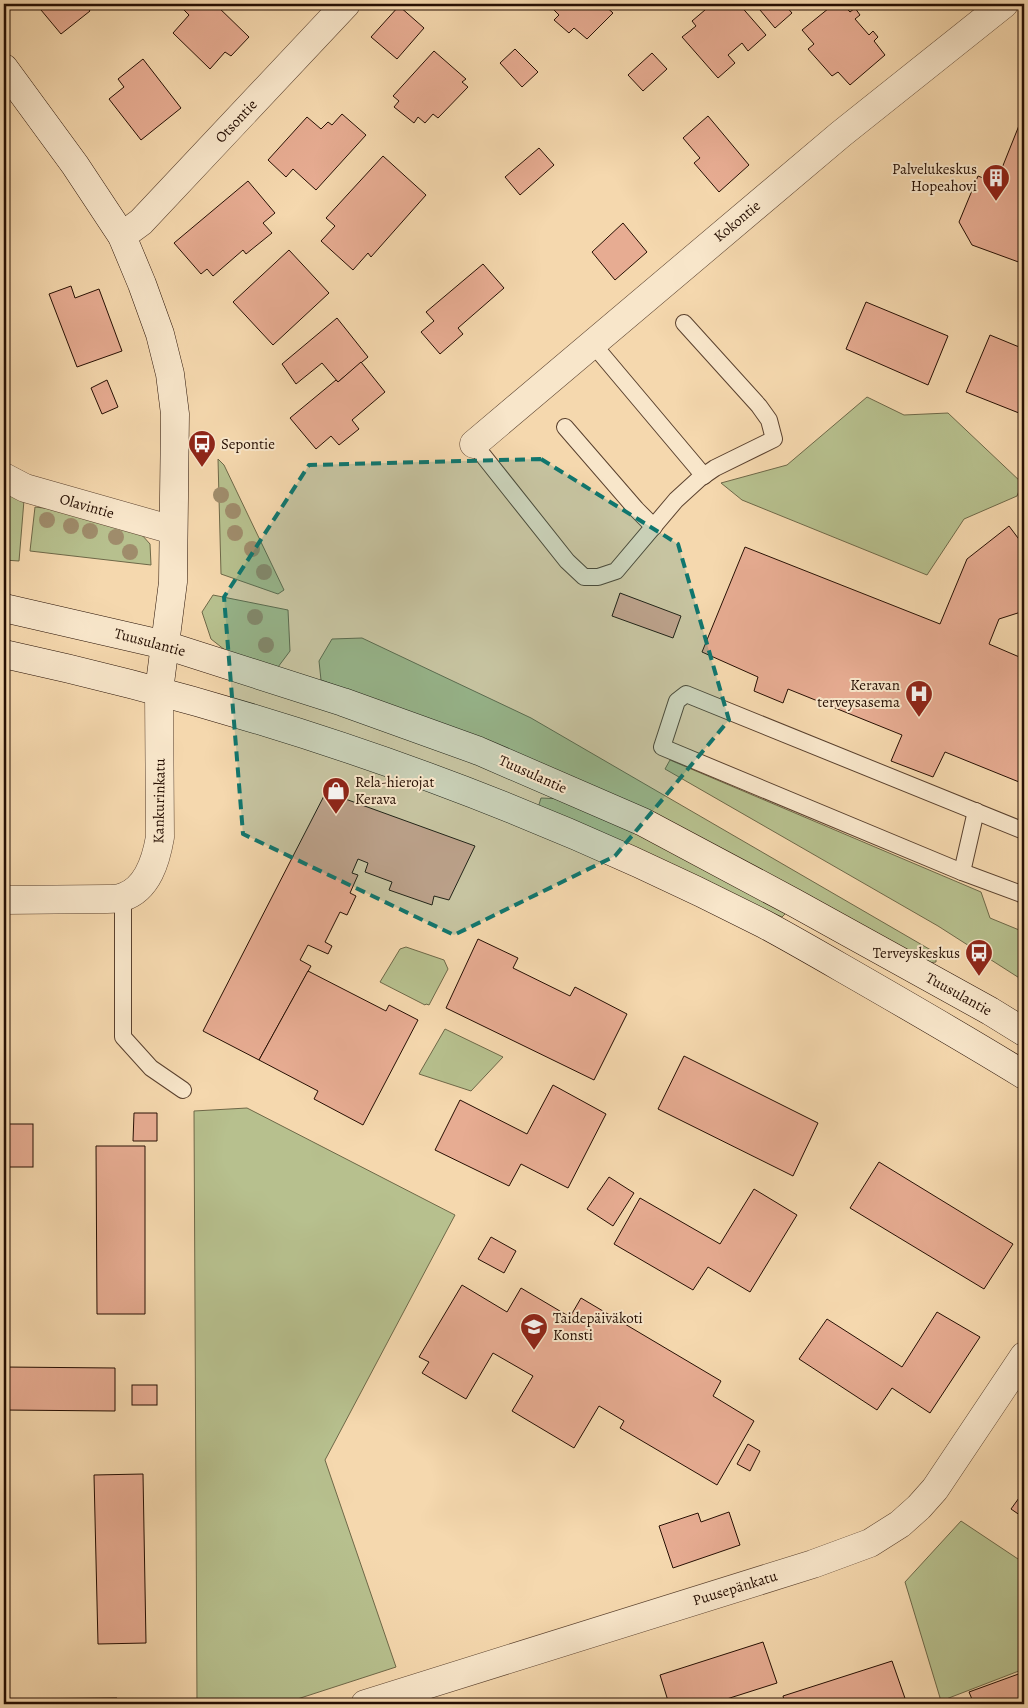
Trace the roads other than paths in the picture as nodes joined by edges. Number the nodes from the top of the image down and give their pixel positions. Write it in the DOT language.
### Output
graph roads {
  1 [pos="346,4"];
  2 [pos="1004,4"];
  3 [pos="4,68"];
  4 [pos="122,236"];
  5 [pos="684,323"];
  6 [pos="592,343"];
  7 [pos="565,427"];
  8 [pos="474,444"];
  9 [pos="704,476"];
  10 [pos="4,477"];
  11 [pos="654,527"];
  12 [pos="172,530"];
  13 [pos="4,608"];
  14 [pos="165,645"];
  15 [pos="4,654"];
  16 [pos="159,691"];
  17 [pos="976,811"];
  18 [pos="1024,830"];
  19 [pos="962,872"];
  20 [pos="1024,895"];
  21 [pos="123,898"];
  22 [pos="4,900"];
  23 [pos="1024,1032"];
  24 [pos="1024,1075"];
  25 [pos="183,1090"];
  26 [pos="1024,1356"];
  27 [pos="365,1704"];
  1 -- 4 [label="street, Otsontie"];
  2 -- 6 [label="street, Kokontie"];
  3 -- 4 [label="street"];
  4 -- 12 [label="street"];
  5 -- 9 [label="lane"];
  6 -- 8 [label="street, Kokontie"];
  6 -- 9 [label="lane"];
  7 -- 11 [label="lane"];
  8 -- 11 [label="lane"];
  9 -- 11 [label="lane"];
  10 -- 12 [label="street, Olavintie"];
  12 -- 14 [label="street"];
  13 -- 14 [label="street, Tuusulantie"];
  14 -- 16 [label="street"];
  14 -- 23 [label="street, Tuusulantie"];
  15 -- 16 [label="street"];
  16 -- 21 [label="street, Kankurinkatu"];
  16 -- 24 [label="street"];
  17 -- 18 [label="lane"];
  17 -- 19 [label="lane"];
  17 -- 19 [label="lane"];
  19 -- 20 [label="lane"];
  21 -- 22 [label="street"];
  21 -- 25 [label="lane"];
  26 -- 27 [label="street, Puusepänkatu"];
}
